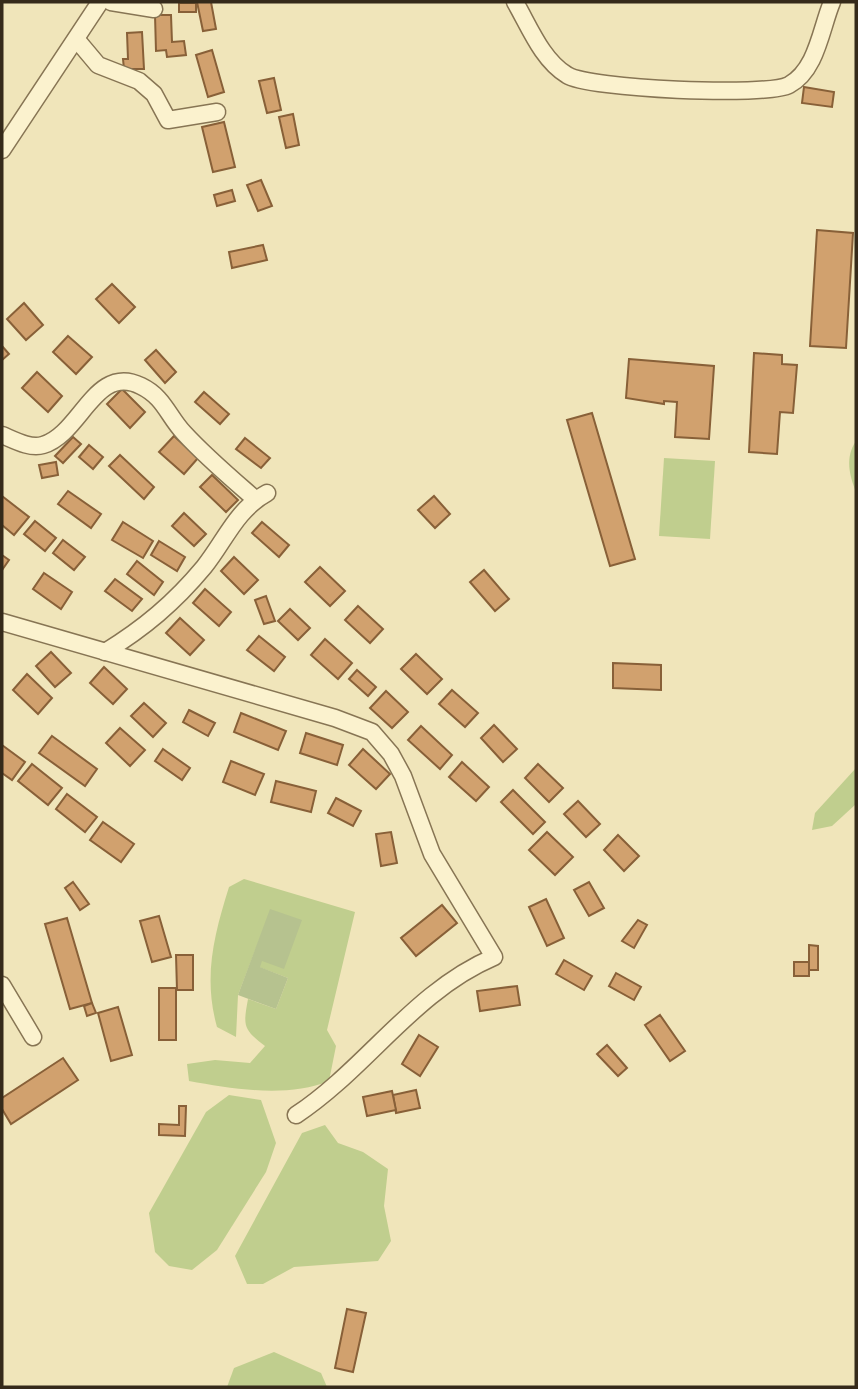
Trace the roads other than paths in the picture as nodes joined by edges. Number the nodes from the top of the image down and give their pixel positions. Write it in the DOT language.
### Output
graph roads {
  1 [pos="100,2"];
  2 [pos="111,2"];
  3 [pos="515,2"];
  4 [pos="832,2"];
  5 [pos="153,9"];
  6 [pos="77,40"];
  7 [pos="217,112"];
  8 [pos="2,150"];
  9 [pos="2,435"];
  10 [pos="2,622"];
  11 [pos="105,652"];
  12 [pos="2,985"];
  13 [pos="33,1037"];
  14 [pos="296,1115"];
  1 -- 6 [label="street"];
  2 -- 5 [label="street"];
  3 -- 4 [label="street"];
  6 -- 7 [label="street"];
  6 -- 8 [label="street"];
  9 -- 11 [label="street"];
  10 -- 11 [label="street"];
  11 -- 14 [label="street"];
  12 -- 13 [label="street"];
}
